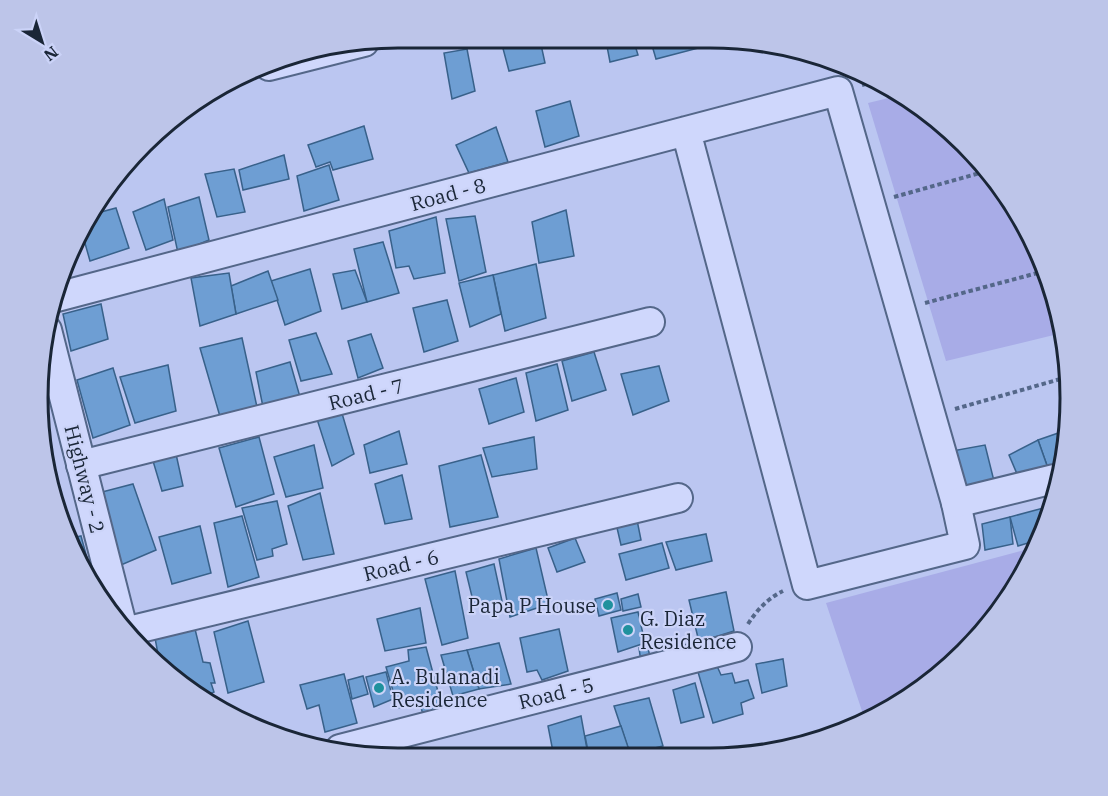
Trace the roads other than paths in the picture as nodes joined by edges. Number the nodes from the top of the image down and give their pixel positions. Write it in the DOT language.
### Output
graph roads {
  1 [pos="686,131"];
  2 [pos="64,295"];
  3 [pos="650,322"];
  4 [pos="52,348"];
  5 [pos="81,465"];
  6 [pos="1050,481"];
  7 [pos="678,498"];
  8 [pos="956,503"];
  9 [pos="117,607"];
  10 [pos="134,627"];
  11 [pos="737,647"];
  12 [pos="352,745"];
  1 -- 2 [label="street, Road - 8"];
  1 -- 8 [label="street, Road - 8"];
  1 -- 8 [label="street"];
  3 -- 5 [label="street, Road - 7"];
  4 -- 5 [label="street, Highway - 2"];
  5 -- 9 [label="street, Highway - 2"];
  6 -- 8 [label="street"];
  7 -- 10 [label="street, Road - 6"];
  11 -- 12 [label="street, Road - 5"];
}
